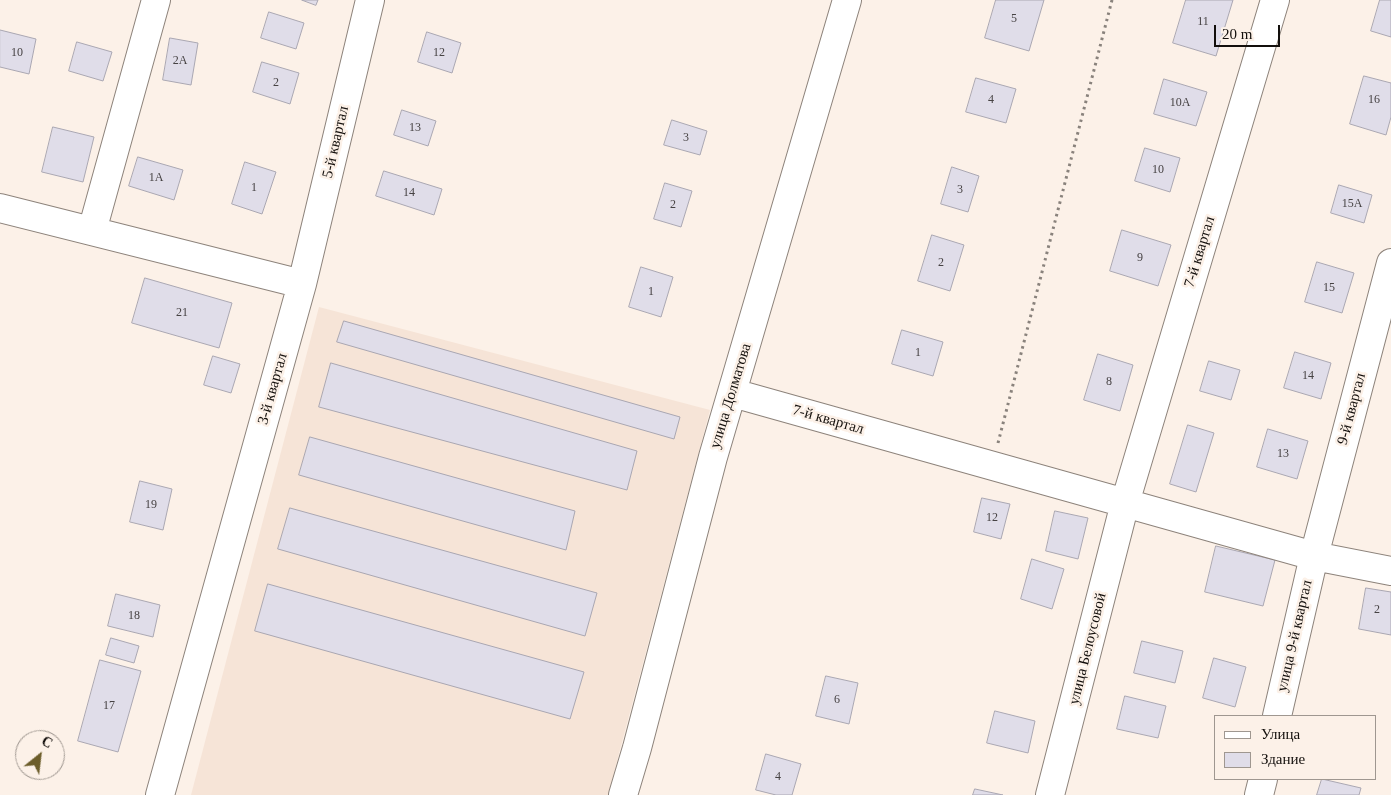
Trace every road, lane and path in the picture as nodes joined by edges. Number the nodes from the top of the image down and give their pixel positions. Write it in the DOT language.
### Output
graph roads {
  1 [pos="156,0"];
  2 [pos="370,0"];
  3 [pos="847,0"];
  4 [pos="1112,0"];
  5 [pos="1275,0"];
  6 [pos="0,208"];
  7 [pos="92,231"];
  8 [pos="1391,263"];
  9 [pos="302,284"];
  10 [pos="732,393"];
  11 [pos="992,466"];
  12 [pos="1125,503"];
  13 [pos="1314,556"];
  14 [pos="1391,571"];
  15 [pos="1277,715"];
  16 [pos="1263,780"];
  17 [pos="160,795"];
  18 [pos="623,795"];
  19 [pos="1050,795"];
  20 [pos="1259,795"];
  1 -- 7 [label="street"];
  2 -- 9 [label="street, 5-й квартал"];
  3 -- 10 [label="street, улица Долматова"];
  4 -- 11 [label="path"];
  5 -- 12 [label="street, 7-й квартал"];
  6 -- 7 [label="street"];
  7 -- 9 [label="street"];
  8 -- 13 [label="street, 9-й квартал"];
  9 -- 17 [label="street, 3-й квартал"];
  10 -- 11 [label="street, 7-й квартал"];
  10 -- 18 [label="street, улица Долматова"];
  11 -- 12 [label="street, 7-й квартал"];
  12 -- 13 [label="street, 7-й квартал"];
  12 -- 19 [label="street, улица Белоусовой"];
  13 -- 14 [label="street, 7-й квартал"];
  13 -- 15 [label="street, улица 9-й квартал"];
  16 -- 20 [label="street"];
}
